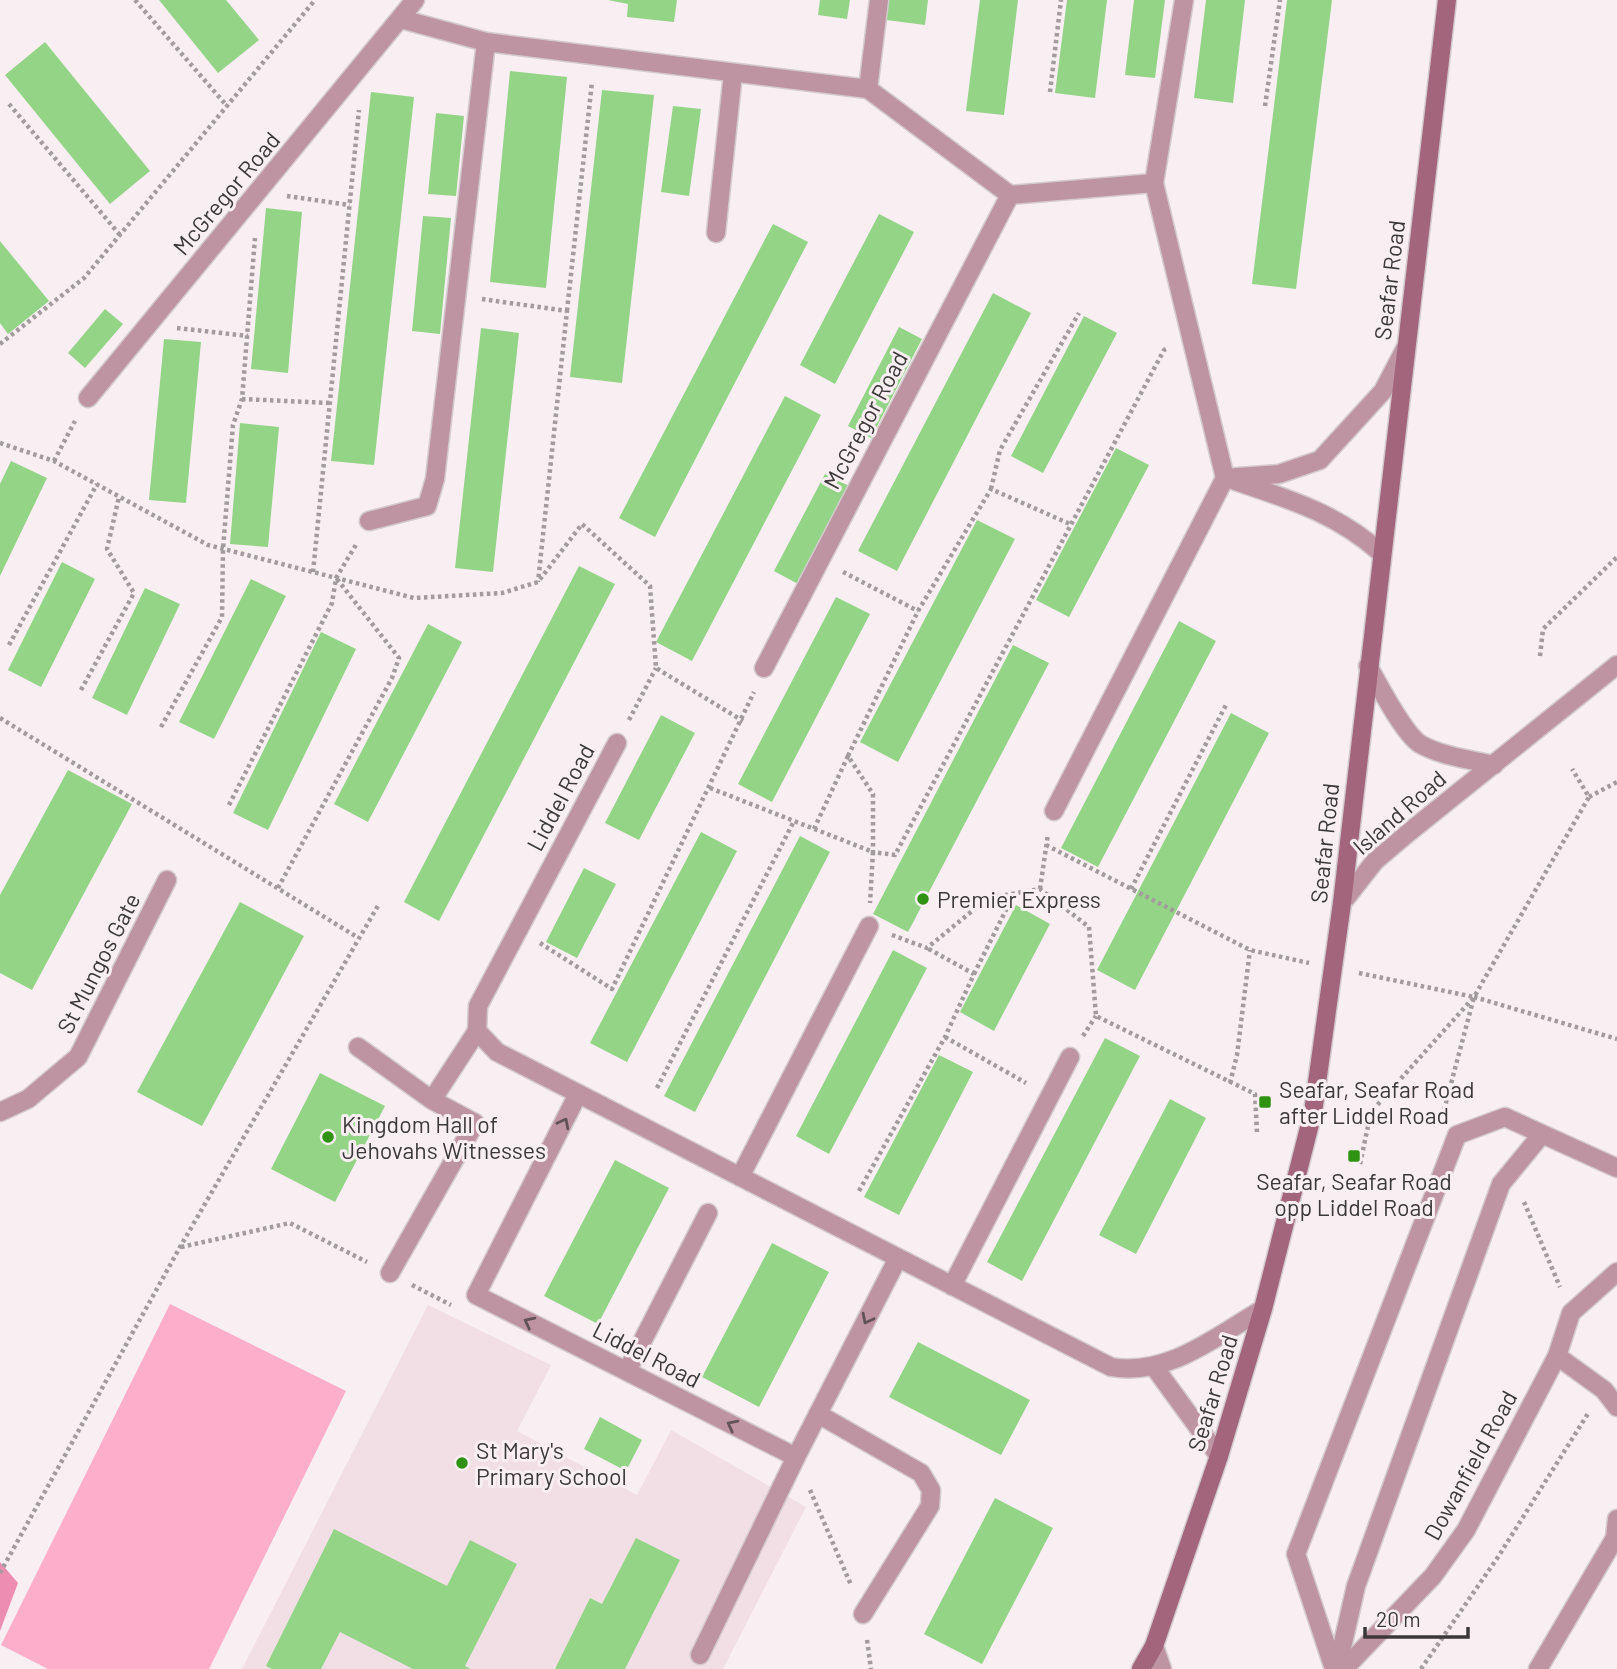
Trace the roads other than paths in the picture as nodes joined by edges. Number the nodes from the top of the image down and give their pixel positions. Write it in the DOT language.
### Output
graph roads {
  1 [pos="415,0"];
  2 [pos="879,0"];
  3 [pos="1184,0"];
  4 [pos="1447,0"];
  5 [pos="401,19"];
  6 [pos="486,42"];
  7 [pos="733,73"];
  8 [pos="868,89"];
  9 [pos="1154,183"];
  10 [pos="1010,195"];
  11 [pos="716,233"];
  12 [pos="1405,349"];
  13 [pos="88,398"];
  14 [pos="1225,478"];
  15 [pos="369,522"];
  16 [pos="1381,553"];
  17 [pos="1617,665"];
  18 [pos="1368,666"];
  19 [pos="764,668"];
  20 [pos="617,743"];
  21 [pos="1494,765"];
  22 [pos="1054,811"];
  23 [pos="167,880"];
  24 [pos="1342,903"];
  25 [pos="869,926"];
  26 [pos="477,1031"];
  27 [pos="358,1047"];
  28 [pos="1070,1057"];
  29 [pos="578,1094"];
  30 [pos="432,1100"];
  31 [pos="0,1112"];
  32 [pos="1542,1134"];
  33 [pos="1617,1168"];
  34 [pos="740,1177"];
  35 [pos="708,1213"];
  36 [pos="898,1258"];
  37 [pos="1617,1272"];
  38 [pos="390,1273"];
  39 [pos="952,1286"];
  40 [pos="1263,1308"];
  41 [pos="1557,1356"];
  42 [pos="1154,1368"];
  43 [pos="627,1371"];
  44 [pos="1617,1407"];
  45 [pos="818,1414"];
  46 [pos="1219,1456"];
  47 [pos="796,1457"];
  48 [pos="1617,1519"];
  49 [pos="863,1614"];
  50 [pos="1154,1646"];
  51 [pos="700,1656"];
  52 [pos="1141,1669"];
  53 [pos="1162,1669"];
  54 [pos="1335,1669"];
  55 [pos="1344,1669"];
  56 [pos="1538,1669"];
  1 -- 5 [label="street, McGregor Road"];
  2 -- 8 [label="street"];
  3 -- 9 [label="street"];
  4 -- 12 [label="street, Seafar Road"];
  5 -- 6 [label="street"];
  5 -- 13 [label="street, McGregor Road"];
  6 -- 7 [label="street"];
  6 -- 15 [label="street"];
  7 -- 8 [label="street"];
  7 -- 11 [label="street"];
  8 -- 10 [label="street"];
  9 -- 10 [label="street"];
  9 -- 14 [label="street"];
  10 -- 19 [label="street, McGregor Road"];
  12 -- 14 [label="street"];
  12 -- 16 [label="street, Seafar Road"];
  14 -- 16 [label="street"];
  14 -- 22 [label="street"];
  16 -- 18 [label="street, Seafar Road"];
  17 -- 21 [label="street, Island Road"];
  18 -- 21 [label="street, Island Road"];
  18 -- 24 [label="street, Seafar Road"];
  20 -- 26 [label="street, Liddel Road"];
  21 -- 24 [label="street, Island Road"];
  23 -- 31 [label="street, St Mungos Gate"];
  24 -- 40 [label="street, Seafar Road, bridge"];
  25 -- 34 [label="street"];
  26 -- 29 [label="street"];
  26 -- 30 [label="street"];
  27 -- 30 [label="street"];
  28 -- 39 [label="street"];
  29 -- 34 [label="street"];
  43 -- 29 [label="street, Liddel Road, one-way"];
  30 -- 38 [label="street"];
  32 -- 33 [label="street"];
  32 -- 54 [label="street"];
  32 -- 54 [label="street"];
  34 -- 36 [label="street"];
  35 -- 43 [label="street"];
  36 -- 39 [label="street"];
  36 -- 45 [label="street, one-way"];
  37 -- 41 [label="street, Dowanfield Road"];
  39 -- 42 [label="street"];
  40 -- 42 [label="street"];
  40 -- 46 [label="street, Seafar Road"];
  41 -- 44 [label="street"];
  41 -- 55 [label="street, Dowanfield Road"];
  42 -- 46 [label="street"];
  47 -- 43 [label="street, Liddel Road, one-way"];
  45 -- 47 [label="street"];
  45 -- 49 [label="street"];
  46 -- 50 [label="street, Seafar Road"];
  47 -- 51 [label="street"];
  48 -- 56 [label="street"];
  50 -- 52 [label="street, Seafar Road"];
  50 -- 53 [label="street"];
}
